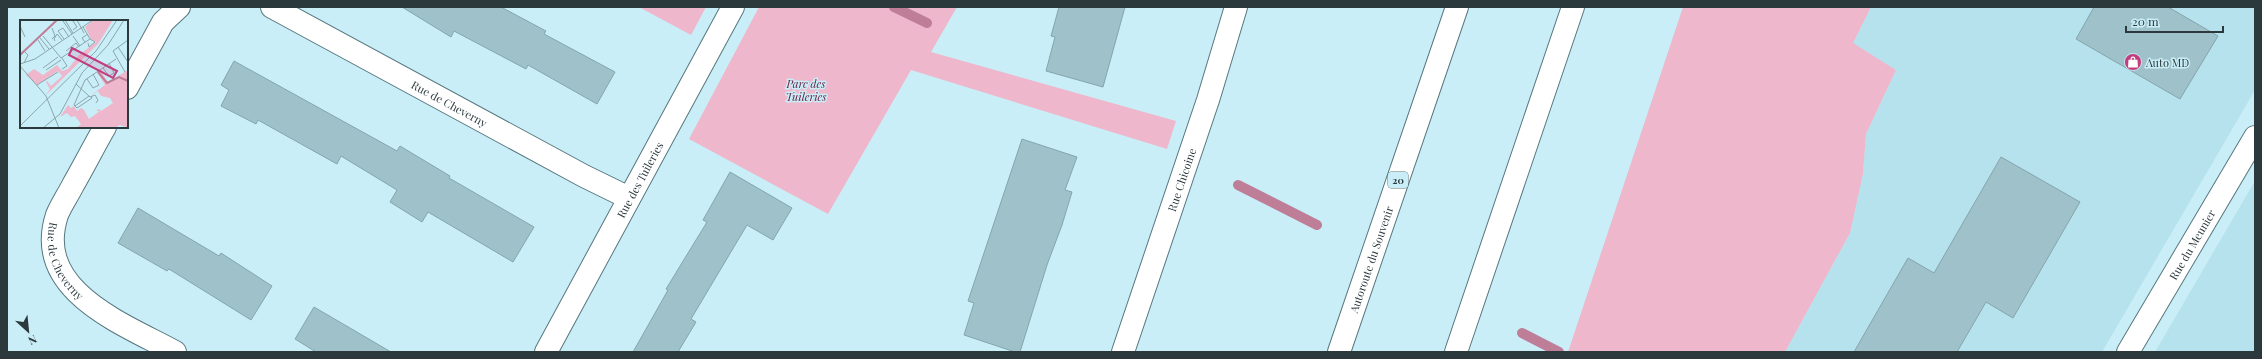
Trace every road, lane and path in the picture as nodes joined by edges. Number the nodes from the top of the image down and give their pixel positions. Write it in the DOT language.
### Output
graph roads {
  1 [pos="179,7"];
  2 [pos="272,7"];
  3 [pos="733,7"];
  4 [pos="1236,7"];
  5 [pos="1456,7"];
  6 [pos="1573,7"];
  7 [pos="128,86"];
  8 [pos="104,128"];
  9 [pos="2255,137"];
  10 [pos="629,198"];
  11 [pos="175,352"];
  12 [pos="546,352"];
  13 [pos="1123,352"];
  14 [pos="1339,352"];
  15 [pos="1456,352"];
  16 [pos="2128,352"];
  1 -- 7 [label="main road"];
  2 -- 10 [label="main road, Rue de Cheverny"];
  3 -- 10 [label="main road, Rue des Tuileries"];
  4 -- 13 [label="main road, Rue Chicoine"];
  5 -- 14 [label="main road, Autoroute du Souvenir / 20"];
  6 -- 15 [label="main road"];
  8 -- 11 [label="main road, Rue de Cheverny"];
  9 -- 16 [label="main road, Rue du Meunier"];
  10 -- 12 [label="main road, Rue des Tuileries"];
}
